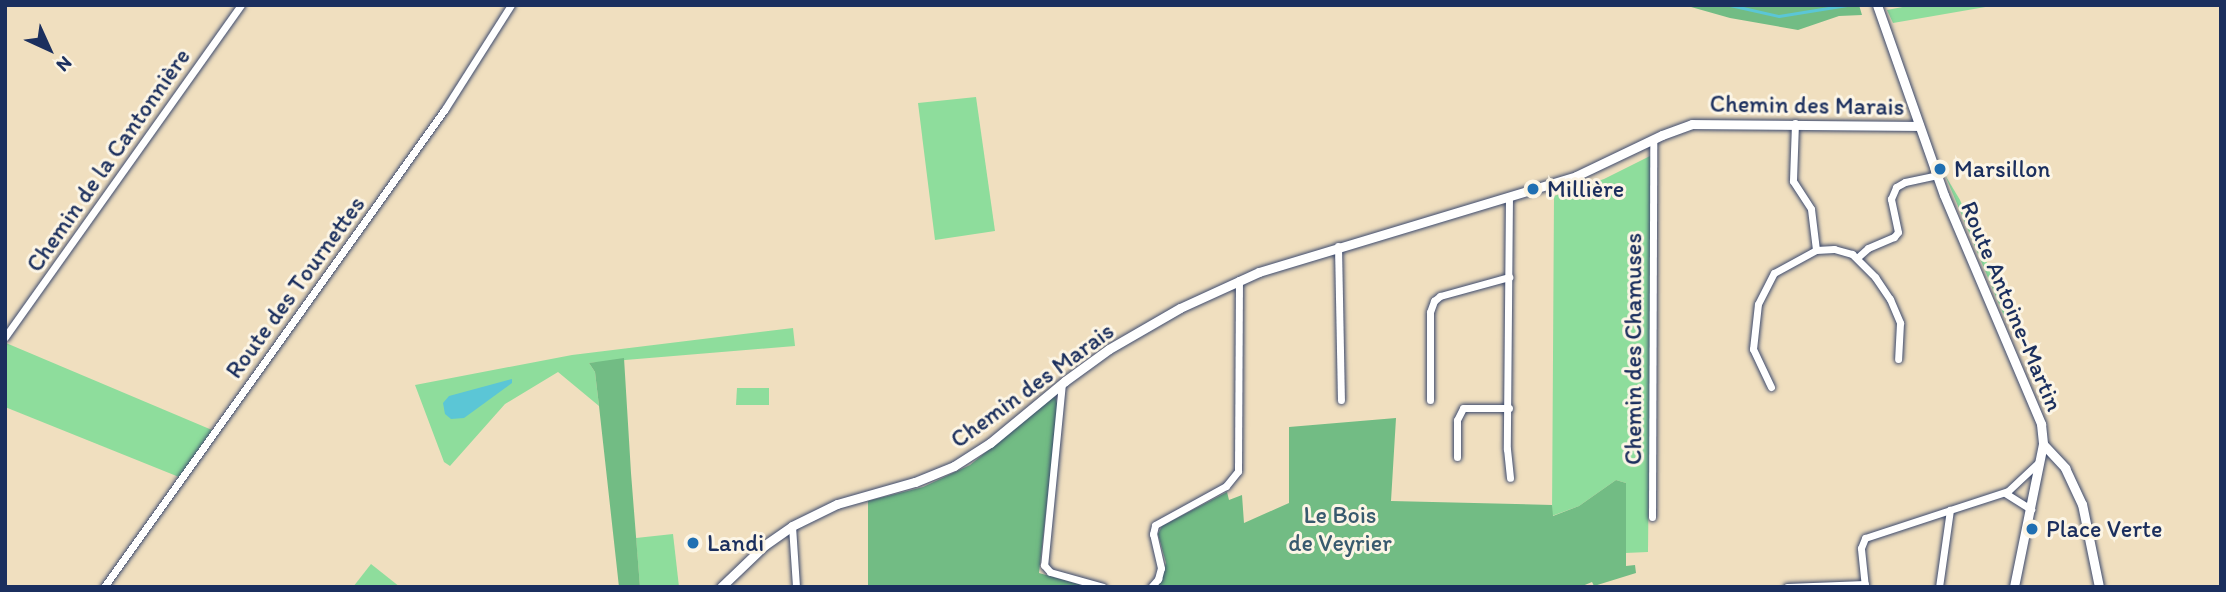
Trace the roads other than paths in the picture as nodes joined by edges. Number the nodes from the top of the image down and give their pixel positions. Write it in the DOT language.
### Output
graph roads {
  1 [pos="241,5"];
  2 [pos="511,5"];
  3 [pos="1877,5"];
  4 [pos="1795,123"];
  5 [pos="1919,126"];
  6 [pos="1653,139"];
  7 [pos="1937,175"];
  8 [pos="1509,196"];
  9 [pos="1338,246"];
  10 [pos="1815,250"];
  11 [pos="1858,257"];
  12 [pos="1509,277"];
  13 [pos="1239,280"];
  14 [pos="5,337"];
  15 [pos="1898,359"];
  16 [pos="1062,383"];
  17 [pos="1771,387"];
  18 [pos="1341,400"];
  19 [pos="1430,400"];
  20 [pos="1509,408"];
  21 [pos="2043,444"];
  22 [pos="1457,457"];
  23 [pos="2040,460"];
  24 [pos="1510,478"];
  25 [pos="1232,481"];
  26 [pos="1234,491"];
  27 [pos="2004,493"];
  28 [pos="2031,509"];
  29 [pos="1950,510"];
  30 [pos="1652,517"];
  31 [pos="792,526"];
  32 [pos="1865,585"];
  33 [pos="104,587"];
  34 [pos="722,587"];
  35 [pos="796,587"];
  36 [pos="1102,587"];
  37 [pos="1151,587"];
  38 [pos="1787,587"];
  39 [pos="1939,587"];
  40 [pos="2014,587"];
  41 [pos="2099,587"];
  1 -- 14 [label="street, Chemin de la Cantonnière"];
  2 -- 33 [label="street, Route des Tournettes"];
  3 -- 5 [label="street, Route Antoine-Martin"];
  4 -- 5 [label="street, Chemin des Marais"];
  4 -- 6 [label="street, Chemin des Marais"];
  4 -- 10 [label="street"];
  5 -- 7 [label="street, Route Antoine-Martin"];
  6 -- 8 [label="street, Chemin des Marais"];
  6 -- 30 [label="street, Chemin des Chamuses"];
  7 -- 11 [label="street"];
  7 -- 21 [label="street, Route Antoine-Martin"];
  8 -- 9 [label="street, Chemin des Marais"];
  8 -- 12 [label="street"];
  9 -- 13 [label="street, Chemin des Marais"];
  9 -- 18 [label="street"];
  10 -- 11 [label="street"];
  10 -- 17 [label="street"];
  11 -- 15 [label="street"];
  12 -- 19 [label="street"];
  12 -- 20 [label="street"];
  13 -- 16 [label="street, Chemin des Marais"];
  13 -- 25 [label="street"];
  16 -- 31 [label="street, Chemin des Marais"];
  16 -- 36 [label="street"];
  20 -- 22 [label="street"];
  20 -- 24 [label="street"];
  21 -- 23 [label="street, Route Antoine-Martin"];
  21 -- 41 [label="street"];
  23 -- 27 [label="street"];
  23 -- 28 [label="street, Route Antoine-Martin"];
  25 -- 26 [label="street"];
  25 -- 37 [label="street"];
  27 -- 28 [label="street"];
  27 -- 29 [label="street"];
  28 -- 40 [label="street, Route Antoine-Martin"];
  29 -- 32 [label="street"];
  29 -- 39 [label="street"];
  31 -- 34 [label="street, Chemin des Marais"];
  31 -- 35 [label="street"];
  32 -- 38 [label="street"];
}
